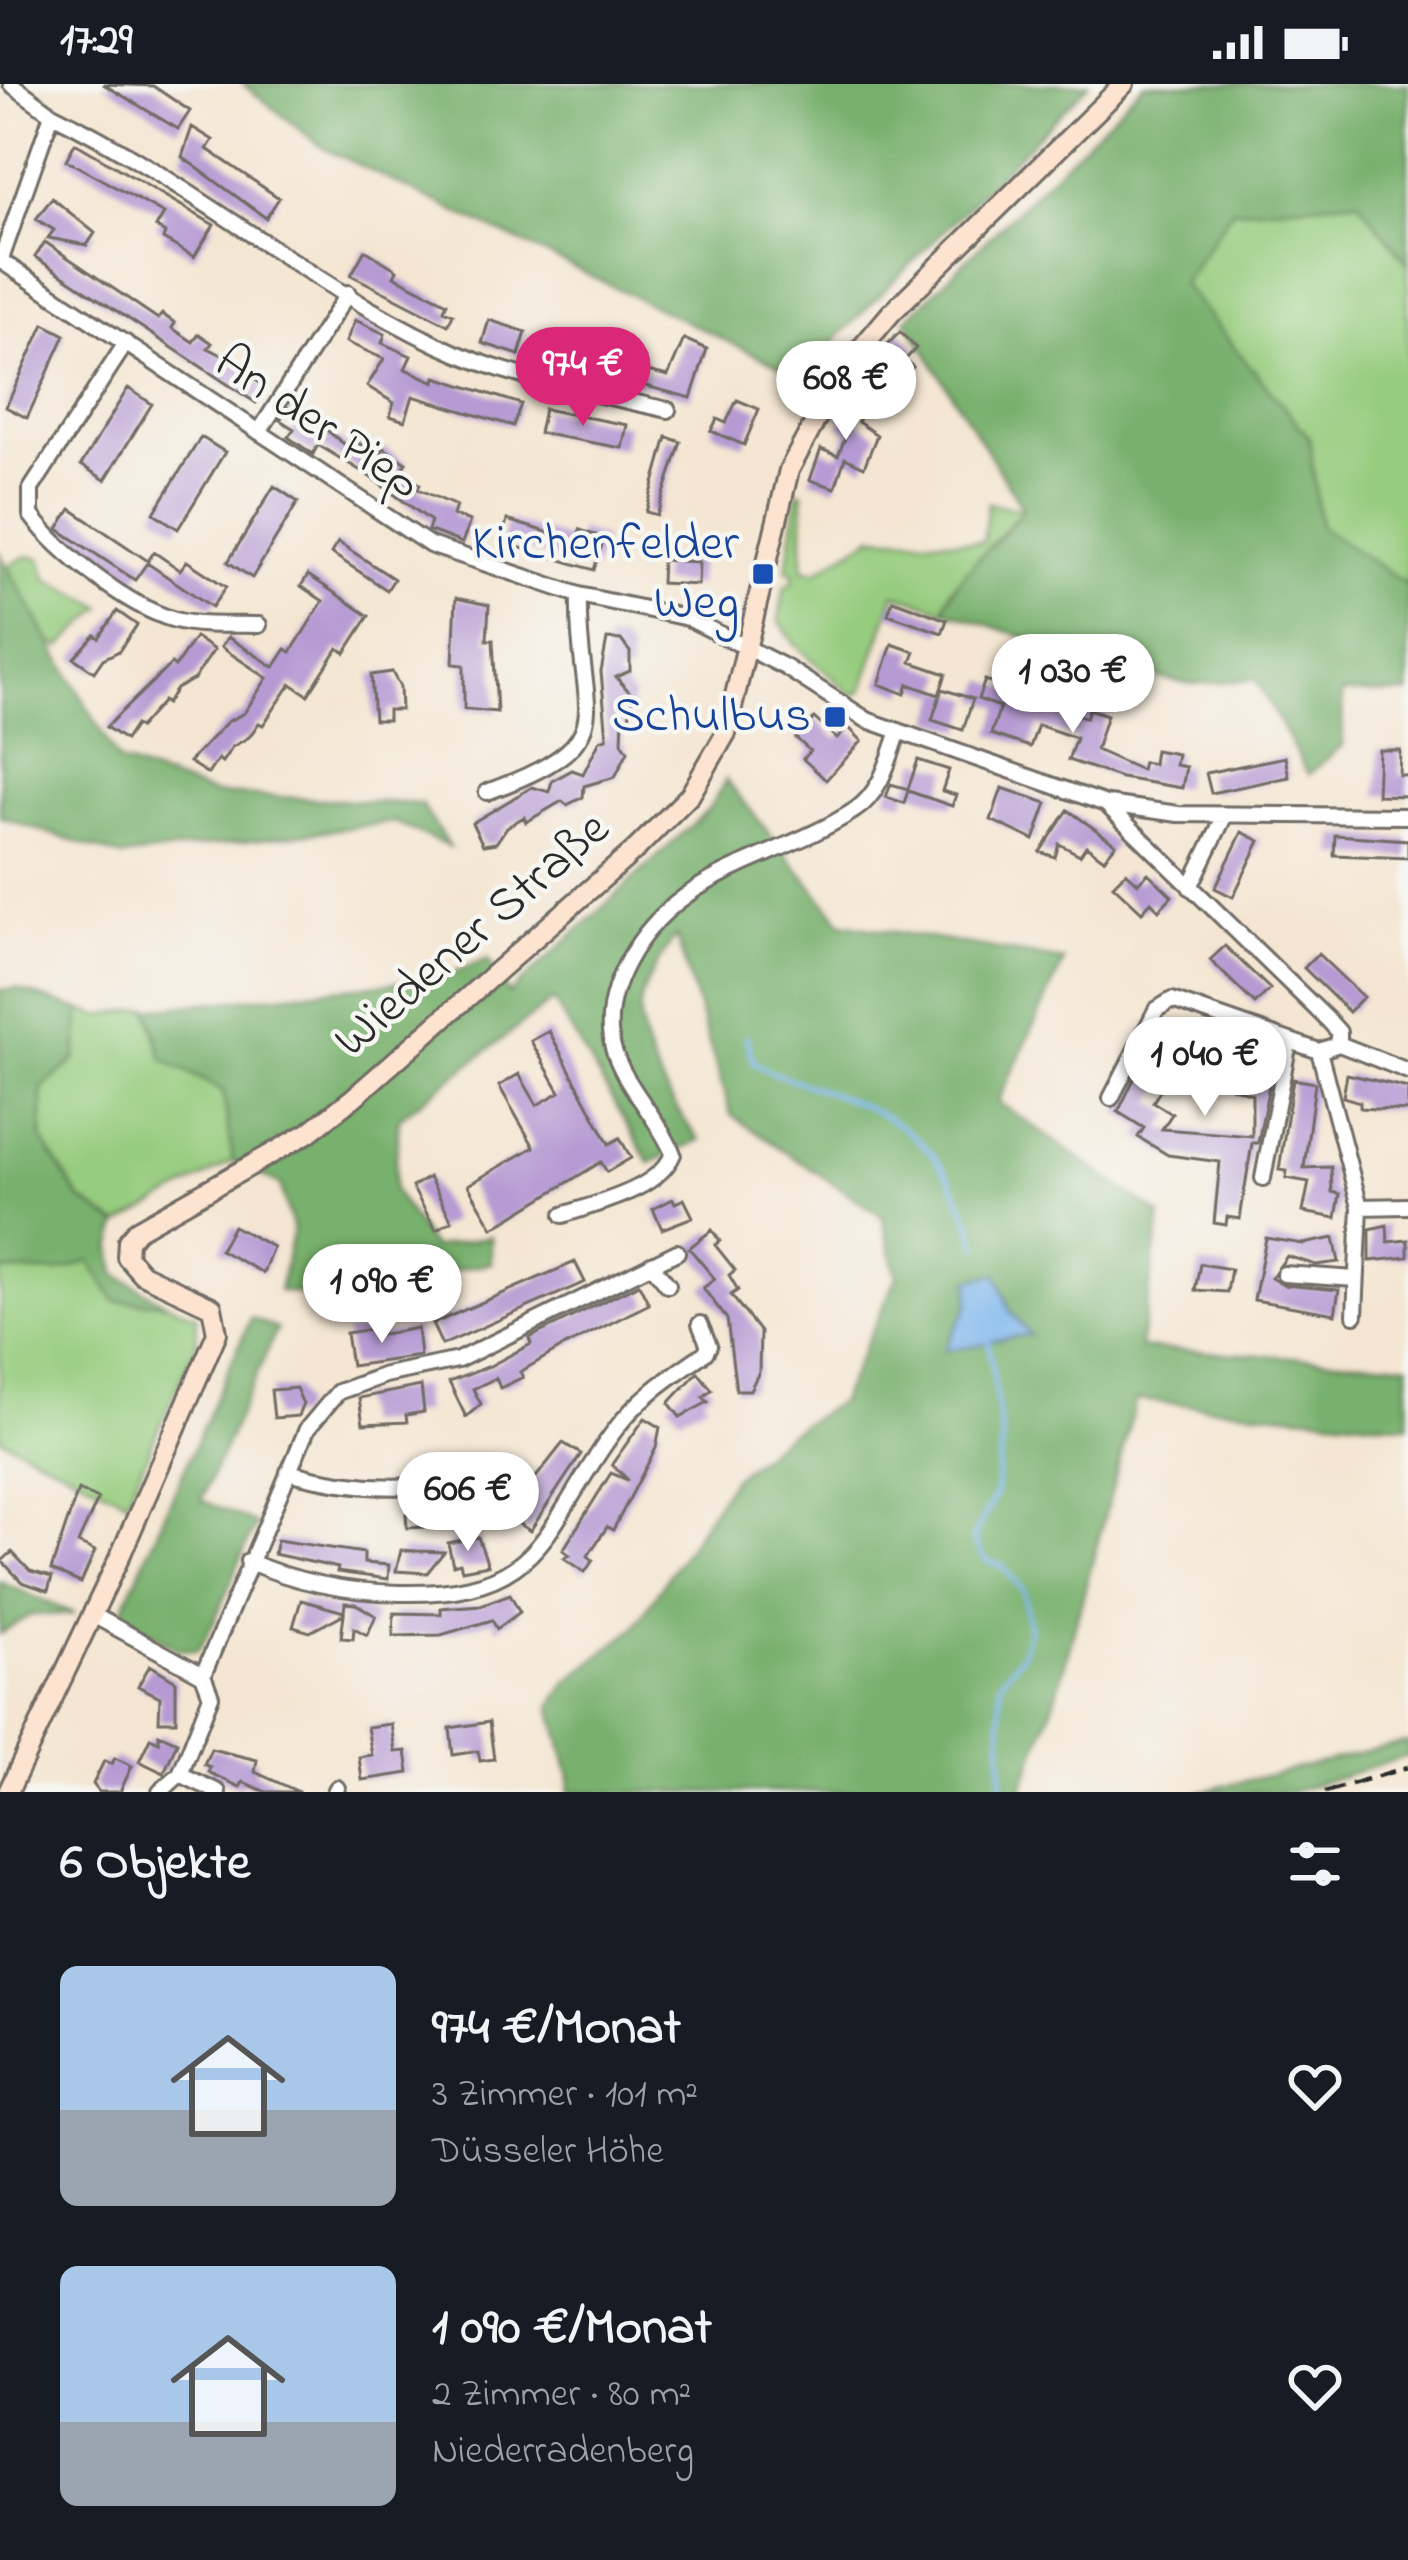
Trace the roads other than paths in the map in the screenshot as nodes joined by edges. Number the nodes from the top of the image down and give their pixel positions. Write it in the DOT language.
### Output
graph roads {
  1 [pos="11,84"];
  2 [pos="1124,84"];
  3 [pos="52,114"];
  4 [pos="0,261"];
  5 [pos="348,293"];
  6 [pos="126,343"];
  7 [pos="668,410"];
  8 [pos="259,433"];
  9 [pos="580,595"];
  10 [pos="260,625"];
  11 [pos="748,647"];
  12 [pos="899,731"];
  13 [pos="487,792"];
  14 [pos="1106,804"];
  15 [pos="1225,814"];
  16 [pos="1408,816"];
  17 [pos="1190,887"];
  18 [pos="1289,1042"];
  19 [pos="1339,1044"];
  20 [pos="1319,1051"];
  21 [pos="1408,1072"];
  22 [pos="1111,1098"];
  23 [pos="1263,1178"];
  24 [pos="1408,1206"];
  25 [pos="1360,1207"];
  26 [pos="563,1215"];
  27 [pos="677,1252"];
  28 [pos="651,1264"];
  29 [pos="1284,1274"];
  30 [pos="1356,1279"];
  31 [pos="668,1285"];
  32 [pos="1355,1315"];
  33 [pos="700,1324"];
  34 [pos="288,1472"];
  35 [pos="483,1476"];
  36 [pos="248,1562"];
  37 [pos="93,1615"];
  38 [pos="203,1675"];
  39 [pos="180,1774"];
  40 [pos="8,1792"];
  41 [pos="160,1792"];
  42 [pos="218,1792"];
  1 -- 3 [label="street"];
  2 -- 11 [label="main road, Wiedener Straße"];
  3 -- 4 [label="street"];
  3 -- 5 [label="street"];
  4 -- 6 [label="street, An der Piep"];
  5 -- 7 [label="street"];
  5 -- 8 [label="street"];
  6 -- 8 [label="street, An der Piep"];
  6 -- 10 [label="street"];
  8 -- 9 [label="street, An der Piep"];
  9 -- 11 [label="street, An der Piep"];
  9 -- 13 [label="street"];
  11 -- 12 [label="street"];
  11 -- 37 [label="main road, Wiedener Straße"];
  12 -- 14 [label="street"];
  12 -- 26 [label="street"];
  14 -- 15 [label="street"];
  14 -- 17 [label="street"];
  15 -- 16 [label="street"];
  15 -- 17 [label="street"];
  17 -- 19 [label="street"];
  18 -- 20 [label="street"];
  18 -- 22 [label="street"];
  18 -- 23 [label="street"];
  19 -- 20 [label="street"];
  19 -- 21 [label="street"];
  20 -- 25 [label="street"];
  24 -- 25 [label="street"];
  25 -- 30 [label="street"];
  27 -- 28 [label="street"];
  28 -- 31 [label="street"];
  28 -- 34 [label="street"];
  29 -- 30 [label="street"];
  30 -- 32 [label="street"];
  33 -- 36 [label="street"];
  34 -- 35 [label="street"];
  34 -- 36 [label="street"];
  36 -- 38 [label="street"];
  37 -- 38 [label="street"];
  37 -- 40 [label="main road, Wiedener Straße"];
  38 -- 39 [label="street"];
  39 -- 41 [label="street"];
  39 -- 42 [label="street"];
}
